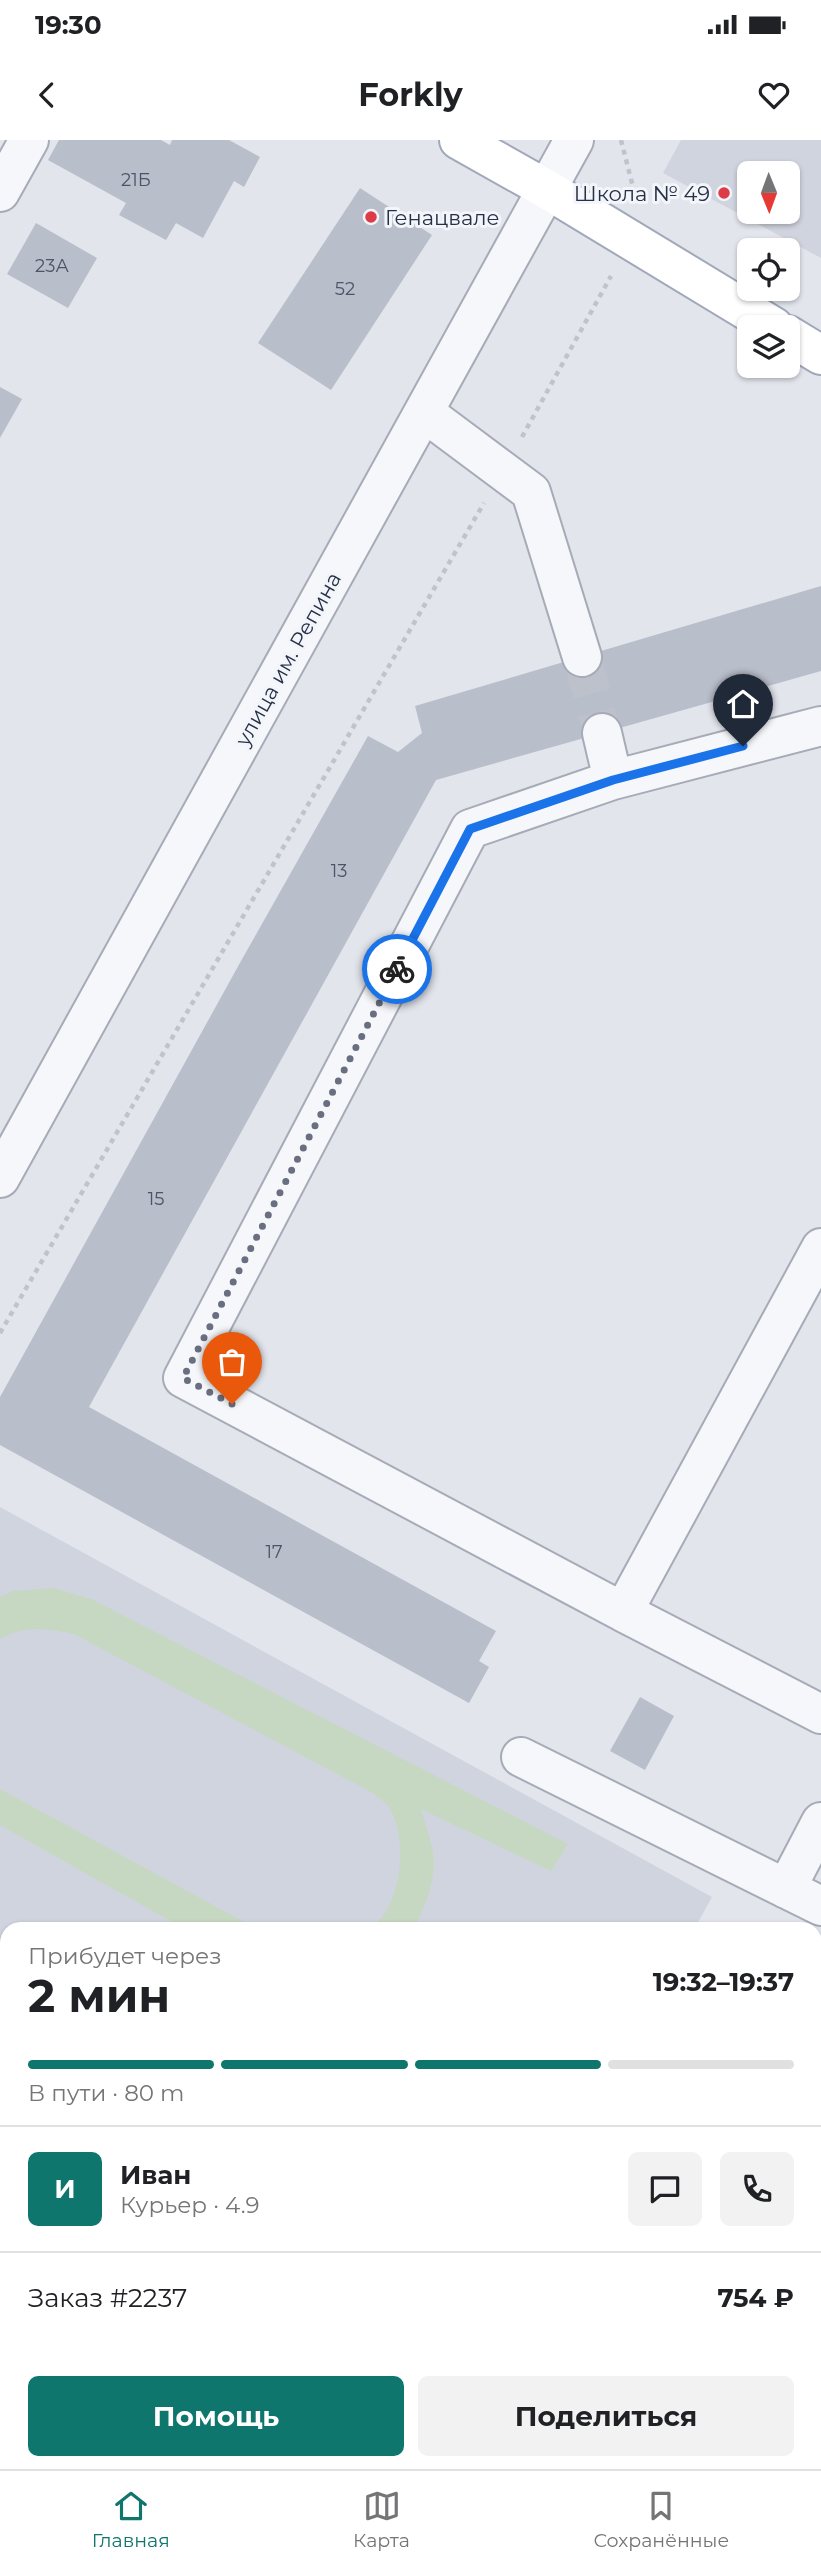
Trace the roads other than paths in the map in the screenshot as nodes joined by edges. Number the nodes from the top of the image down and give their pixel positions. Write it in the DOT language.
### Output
graph roads {
  1 [pos="29,140"];
  2 [pos="459,140"];
  3 [pos="574,140"];
  4 [pos="548,190"];
  5 [pos="0,192"];
  6 [pos="754,315"];
  7 [pos="800,342"];
  8 [pos="821,355"];
  9 [pos="425,413"];
  10 [pos="582,657"];
  11 [pos="821,726"];
  12 [pos="602,733"];
  13 [pos="613,780"];
  14 [pos="0,1178"];
  15 [pos="821,1248"];
  16 [pos="623,1612"];
  17 [pos="821,1714"];
  18 [pos="521,1757"];
  19 [pos="821,1822"];
  20 [pos="786,1889"];
  21 [pos="821,1906"];
  1 -- 5 [label="street"];
  2 -- 4 [label="main road"];
  3 -- 4 [label="street, улица им. Репина"];
  4 -- 6 [label="main road"];
  4 -- 9 [label="street, улица им. Репина"];
  7 -- 8 [label="main road"];
  9 -- 10 [label="street"];
  9 -- 14 [label="street, улица им. Репина"];
  11 -- 13 [label="street"];
  12 -- 13 [label="street"];
  13 -- 16 [label="street"];
  15 -- 16 [label="street"];
  16 -- 17 [label="street"];
  18 -- 20 [label="street"];
  19 -- 20 [label="street"];
  20 -- 21 [label="street"];
}
